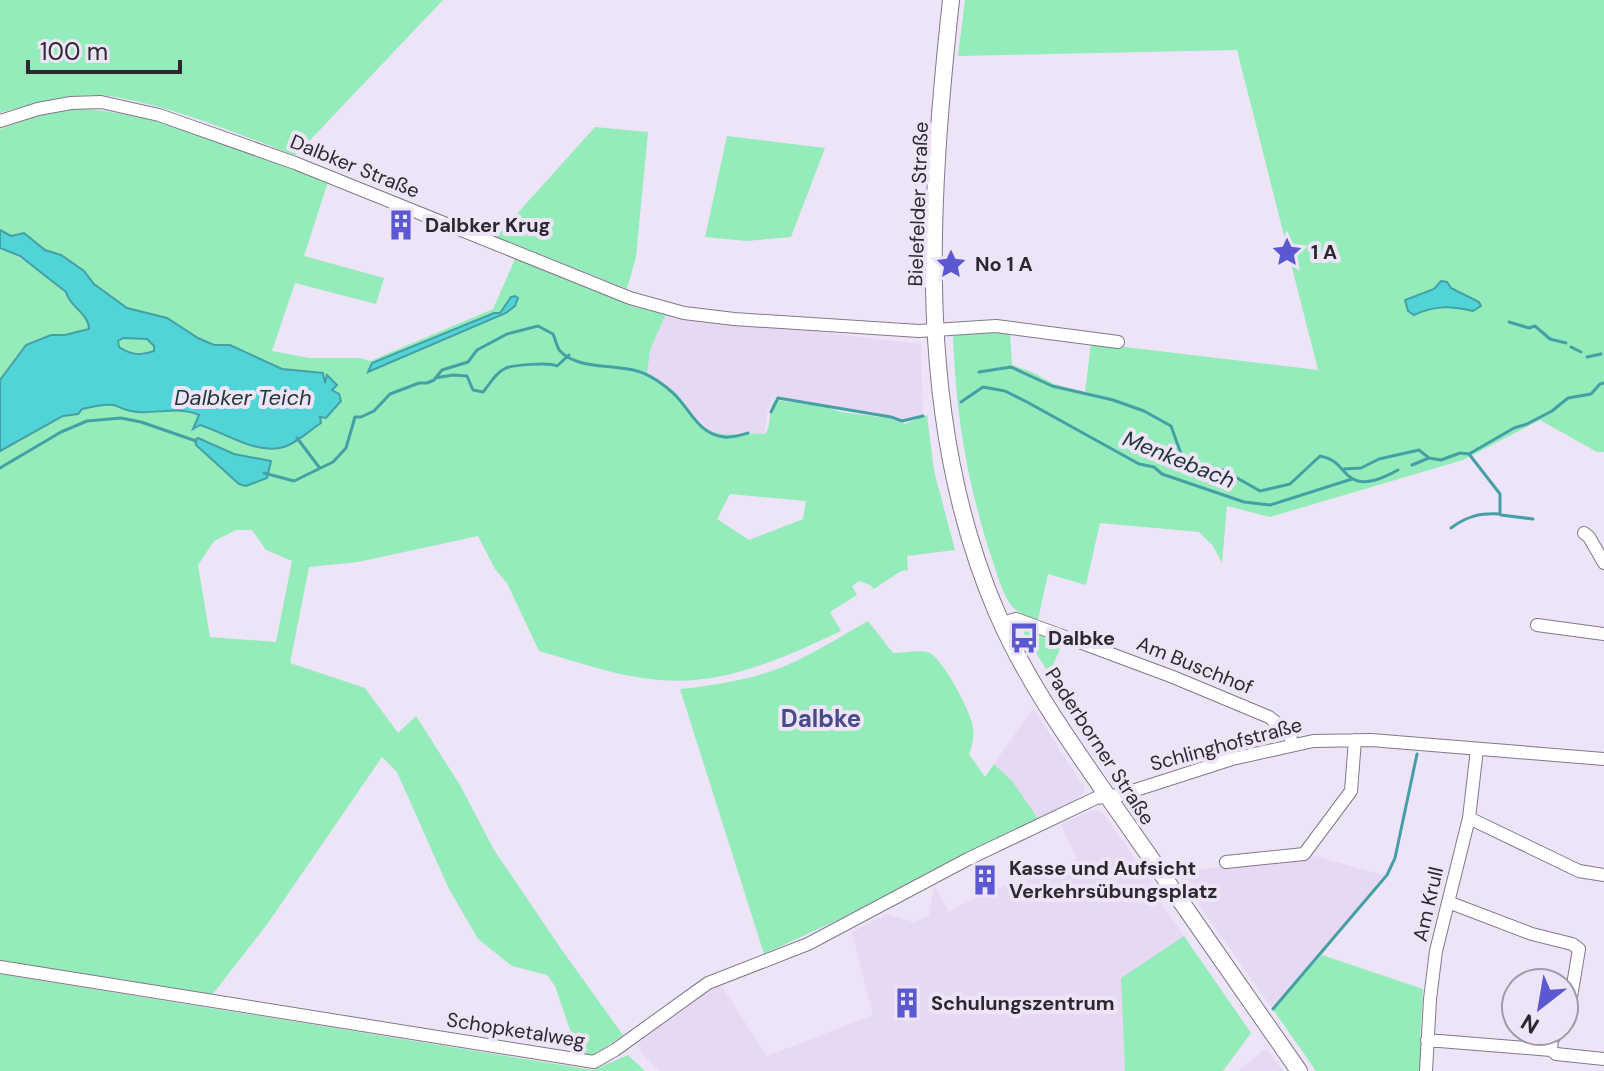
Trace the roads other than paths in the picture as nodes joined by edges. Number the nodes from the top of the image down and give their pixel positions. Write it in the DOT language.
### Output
graph roads {
  1 [pos="951,0"];
  2 [pos="0,121"];
  3 [pos="936,330"];
  4 [pos="1118,342"];
  5 [pos="942,409"];
  6 [pos="1584,533"];
  7 [pos="1604,563"];
  8 [pos="1002,623"];
  9 [pos="1537,625"];
  10 [pos="1604,634"];
  11 [pos="1355,740"];
  12 [pos="1293,744"];
  13 [pos="1477,749"];
  14 [pos="1604,759"];
  15 [pos="1108,797"];
  16 [pos="1469,818"];
  17 [pos="1226,862"];
  18 [pos="1604,875"];
  19 [pos="1448,902"];
  20 [pos="0,967"];
  21 [pos="1576,967"];
  22 [pos="1427,1040"];
  23 [pos="1551,1047"];
  24 [pos="1551,1050"];
  25 [pos="1604,1059"];
  26 [pos="1299,1071"];
  27 [pos="1426,1071"];
  1 -- 3 [label="main road, Bielefelder Straße"];
  2 -- 3 [label="street, Dalbker Straße"];
  3 -- 4 [label="street, Dalbker Straße"];
  3 -- 5 [label="main road, Bielefelder Straße"];
  5 -- 8 [label="main road, Paderborner Straße"];
  6 -- 7 [label="street"];
  8 -- 12 [label="street, Am Buschhof"];
  8 -- 15 [label="main road, Paderborner Straße"];
  9 -- 10 [label="street"];
  11 -- 12 [label="street, Schlinghofstraße"];
  11 -- 13 [label="street, Schlinghofstraße"];
  11 -- 17 [label="street"];
  12 -- 15 [label="street, Schlinghofstraße"];
  13 -- 14 [label="street, Schlinghofstraße"];
  13 -- 16 [label="street, Am Krull"];
  15 -- 20 [label="street, Schopketalweg"];
  15 -- 26 [label="main road, Paderborner Straße"];
  16 -- 18 [label="street"];
  16 -- 19 [label="street, Am Krull"];
  19 -- 21 [label="street"];
  19 -- 22 [label="street, Am Krull"];
  22 -- 24 [label="street"];
  22 -- 27 [label="street, Am Krull"];
  23 -- 24 [label="street"];
  24 -- 25 [label="street"];
}
